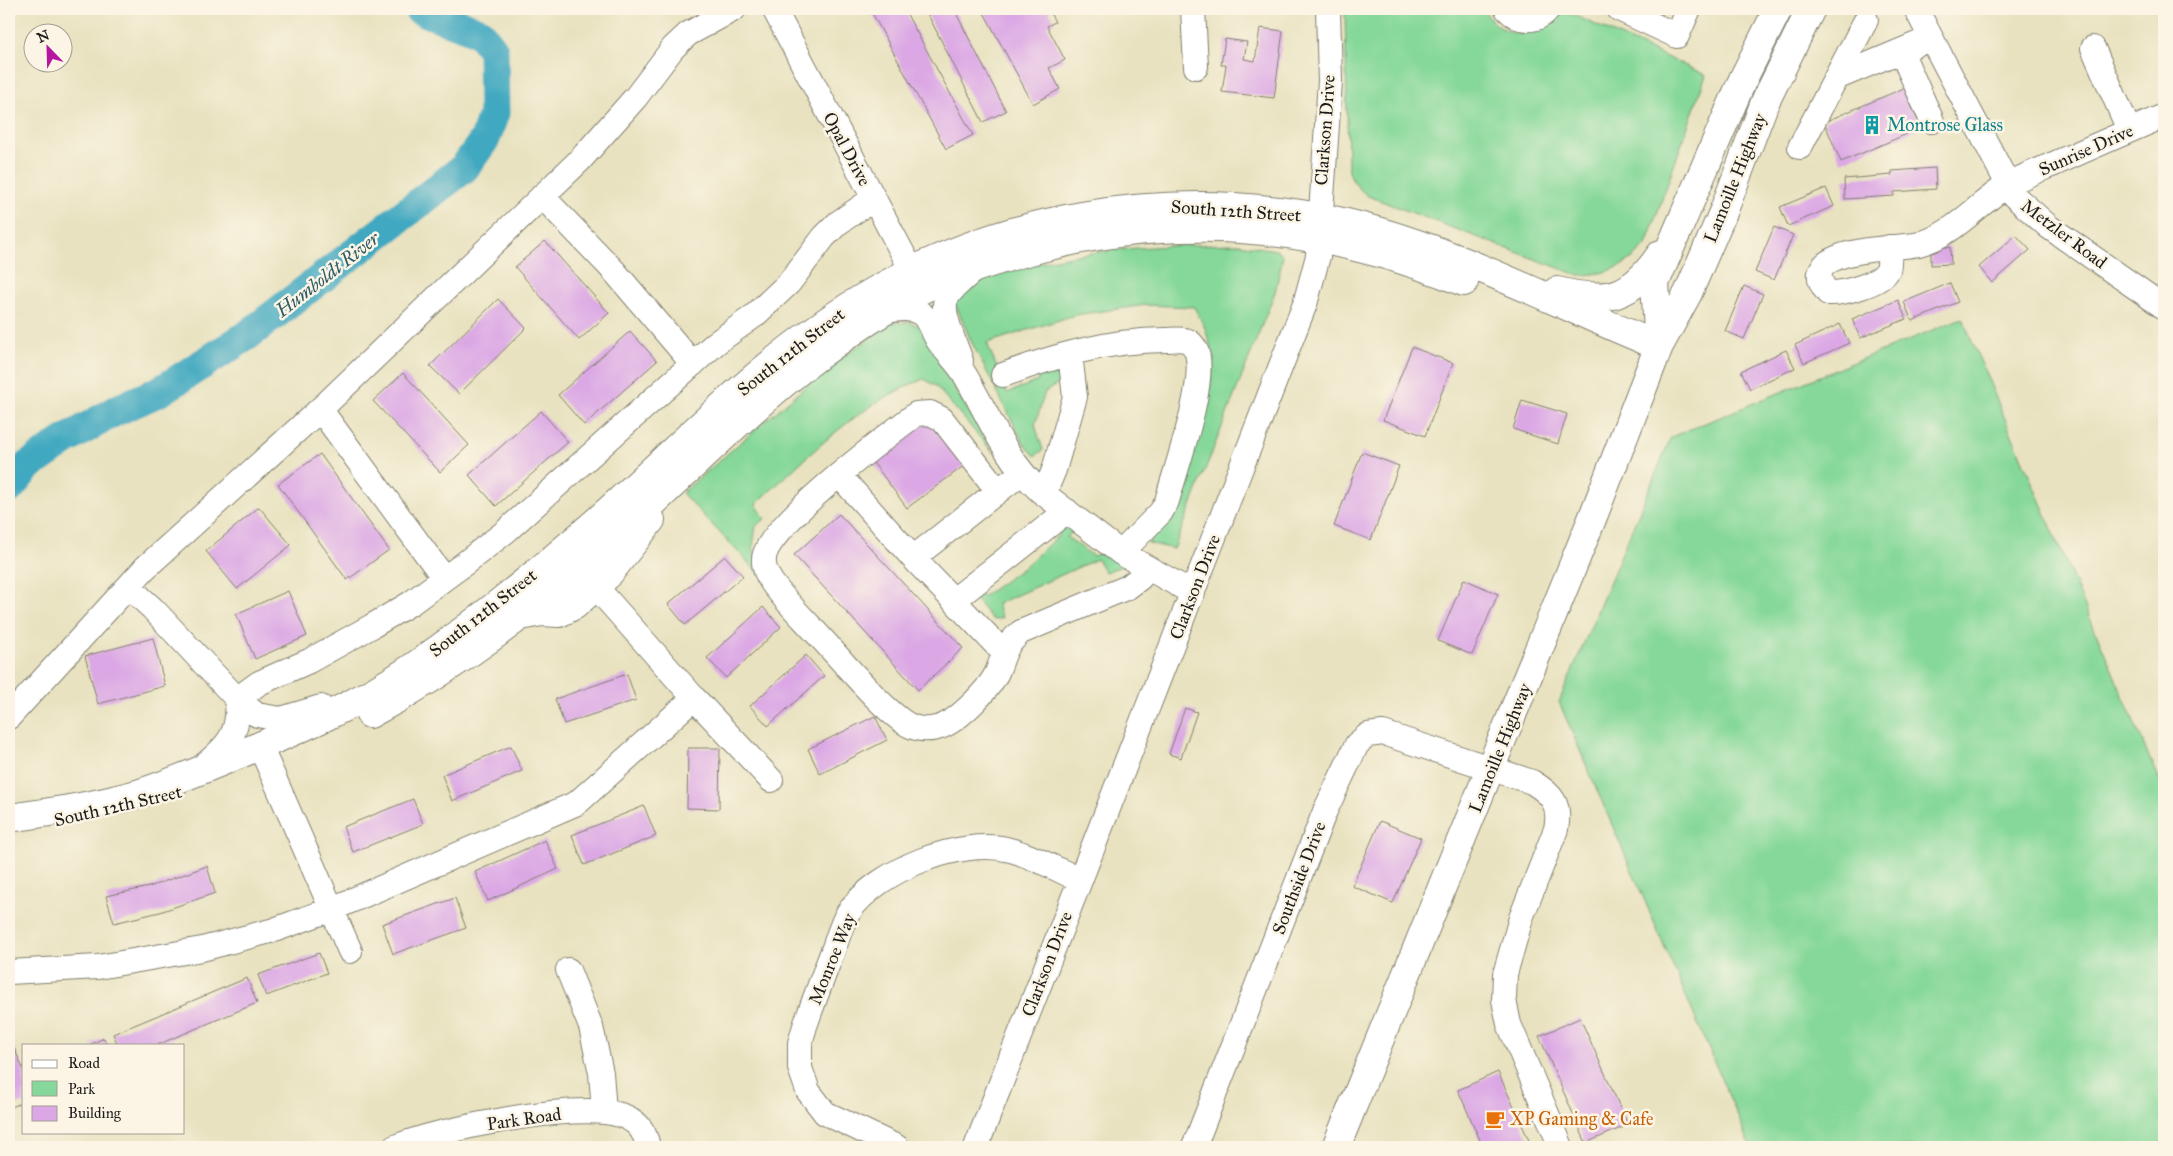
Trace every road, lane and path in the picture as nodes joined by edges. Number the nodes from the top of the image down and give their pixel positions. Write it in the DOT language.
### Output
graph roads {
  1 [pos="734,9"];
  2 [pos="774,9"];
  3 [pos="1193,9"];
  4 [pos="1328,9"];
  5 [pos="1507,9"];
  6 [pos="1548,9"];
  7 [pos="1619,9"];
  8 [pos="1689,9"];
  9 [pos="1778,9"];
  10 [pos="1811,9"];
  11 [pos="1916,9"];
  12 [pos="1866,20"];
  13 [pos="1931,38"];
  14 [pos="2093,48"];
  15 [pos="1901,51"];
  16 [pos="1196,67"];
  17 [pos="1836,78"];
  18 [pos="2164,116"];
  19 [pos="1932,121"];
  20 [pos="2129,130"];
  21 [pos="1800,148"];
  22 [pos="1707,166"];
  23 [pos="2008,185"];
  24 [pos="542,196"];
  25 [pos="873,199"];
  26 [pos="1319,228"];
  27 [pos="1889,247"];
  28 [pos="1476,267"];
  29 [pos="975,268"];
  30 [pos="916,280"];
  31 [pos="2164,307"];
  32 [pos="882,312"];
  33 [pos="1657,352"];
  34 [pos="1070,354"];
  35 [pos="693,364"];
  36 [pos="964,372"];
  37 [pos="1003,375"];
  38 [pos="320,409"];
  39 [pos="1023,472"];
  40 [pos="839,475"];
  41 [pos="998,491"];
  42 [pos="664,492"];
  43 [pos="1044,494"];
  44 [pos="1067,512"];
  45 [pos="1121,554"];
  46 [pos="913,558"];
  47 [pos="1146,568"];
  48 [pos="444,578"];
  49 [pos="129,587"];
  50 [pos="596,587"];
  51 [pos="1193,593"];
  52 [pos="954,600"];
  53 [pos="520,616"];
  54 [pos="1003,652"];
  55 [pos="414,666"];
  56 [pos="237,698"];
  57 [pos="694,698"];
  58 [pos="9,717"];
  59 [pos="264,754"];
  60 [pos="1492,768"];
  61 [pos="196,772"];
  62 [pos="771,780"];
  63 [pos="9,818"];
  64 [pos="9,828"];
  65 [pos="1080,880"];
  66 [pos="332,909"];
  67 [pos="350,951"];
  68 [pos="568,970"];
  69 [pos="9,972"];
  70 [pos="604,1111"];
  71 [pos="647,1142"];
  72 [pos="395,1147"];
  73 [pos="896,1147"];
  74 [pos="976,1147"];
  75 [pos="1194,1147"];
  76 [pos="1336,1147"];
  77 [pos="1561,1147"];
  1 -- 24 [label="street"];
  2 -- 25 [label="street, Opal Drive"];
  3 -- 16 [label="street"];
  4 -- 26 [label="street, Clarkson Drive"];
  5 -- 6 [label="street"];
  7 -- 8 [label="street"];
  9 -- 22 [label="main road, Lamoille Highway"];
  10 -- 33 [label="main road, Lamoille Highway"];
  11 -- 13 [label="street, Metzler Road"];
  12 -- 17 [label="street"];
  13 -- 15 [label="street"];
  13 -- 23 [label="street, Metzler Road"];
  14 -- 20 [label="street"];
  15 -- 17 [label="street"];
  15 -- 19 [label="street"];
  17 -- 21 [label="street"];
  18 -- 20 [label="street, Sunrise Drive"];
  20 -- 23 [label="street, Sunrise Drive"];
  22 -- 28 [label="main road"];
  22 -- 33 [label="main road, Lamoille Highway"];
  23 -- 27 [label="street, Sunrise Drive"];
  23 -- 31 [label="street, Metzler Road"];
  24 -- 35 [label="street"];
  24 -- 38 [label="street"];
  25 -- 30 [label="street, Opal Drive"];
  25 -- 35 [label="street"];
  26 -- 28 [label="main road, South 12th Street"];
  26 -- 29 [label="main road, South 12th Street"];
  26 -- 30 [label="main road, South 12th Street"];
  26 -- 33 [label="main road, South 12th Street"];
  26 -- 51 [label="street, Clarkson Drive"];
  28 -- 33 [label="main road, South 12th Street"];
  29 -- 30 [label="main road, South 12th Street"];
  29 -- 36 [label="street"];
  30 -- 32 [label="main road, South 12th Street"];
  30 -- 55 [label="main road, South 12th Street"];
  32 -- 36 [label="street"];
  32 -- 42 [label="main road, South 12th Street"];
  33 -- 60 [label="main road, Lamoille Highway"];
  34 -- 37 [label="street"];
  34 -- 43 [label="street"];
  34 -- 45 [label="street"];
  35 -- 48 [label="street"];
  36 -- 39 [label="street"];
  38 -- 48 [label="street"];
  38 -- 49 [label="street"];
  39 -- 41 [label="street"];
  39 -- 43 [label="street"];
  40 -- 41 [label="street"];
  40 -- 46 [label="street"];
  40 -- 54 [label="street"];
  41 -- 46 [label="street"];
  42 -- 50 [label="main road"];
  42 -- 53 [label="main road, South 12th Street"];
  43 -- 44 [label="street"];
  44 -- 45 [label="street"];
  44 -- 52 [label="street"];
  45 -- 47 [label="street"];
  46 -- 52 [label="street"];
  47 -- 51 [label="street"];
  47 -- 54 [label="street"];
  48 -- 56 [label="street"];
  49 -- 56 [label="street"];
  49 -- 58 [label="street"];
  50 -- 53 [label="main road"];
  50 -- 57 [label="street"];
  51 -- 65 [label="street, Clarkson Drive"];
  52 -- 54 [label="street"];
  53 -- 59 [label="main road, South 12th Street"];
  55 -- 56 [label="street"];
  55 -- 59 [label="main road, South 12th Street"];
  56 -- 61 [label="street"];
  57 -- 62 [label="street"];
  57 -- 66 [label="street"];
  59 -- 61 [label="main road, South 12th Street"];
  59 -- 64 [label="main road, South 12th Street"];
  59 -- 66 [label="street"];
  60 -- 75 [label="street, Southside Drive"];
  60 -- 76 [label="main road, Lamoille Highway"];
  60 -- 77 [label="street, Southside Drive"];
  61 -- 63 [label="main road, South 12th Street"];
  65 -- 73 [label="street, Monroe Way"];
  65 -- 74 [label="street, Clarkson Drive"];
  66 -- 67 [label="street"];
  66 -- 69 [label="street"];
  68 -- 70 [label="street"];
  70 -- 71 [label="street, Park Road"];
  70 -- 72 [label="street, Park Road"];
}
